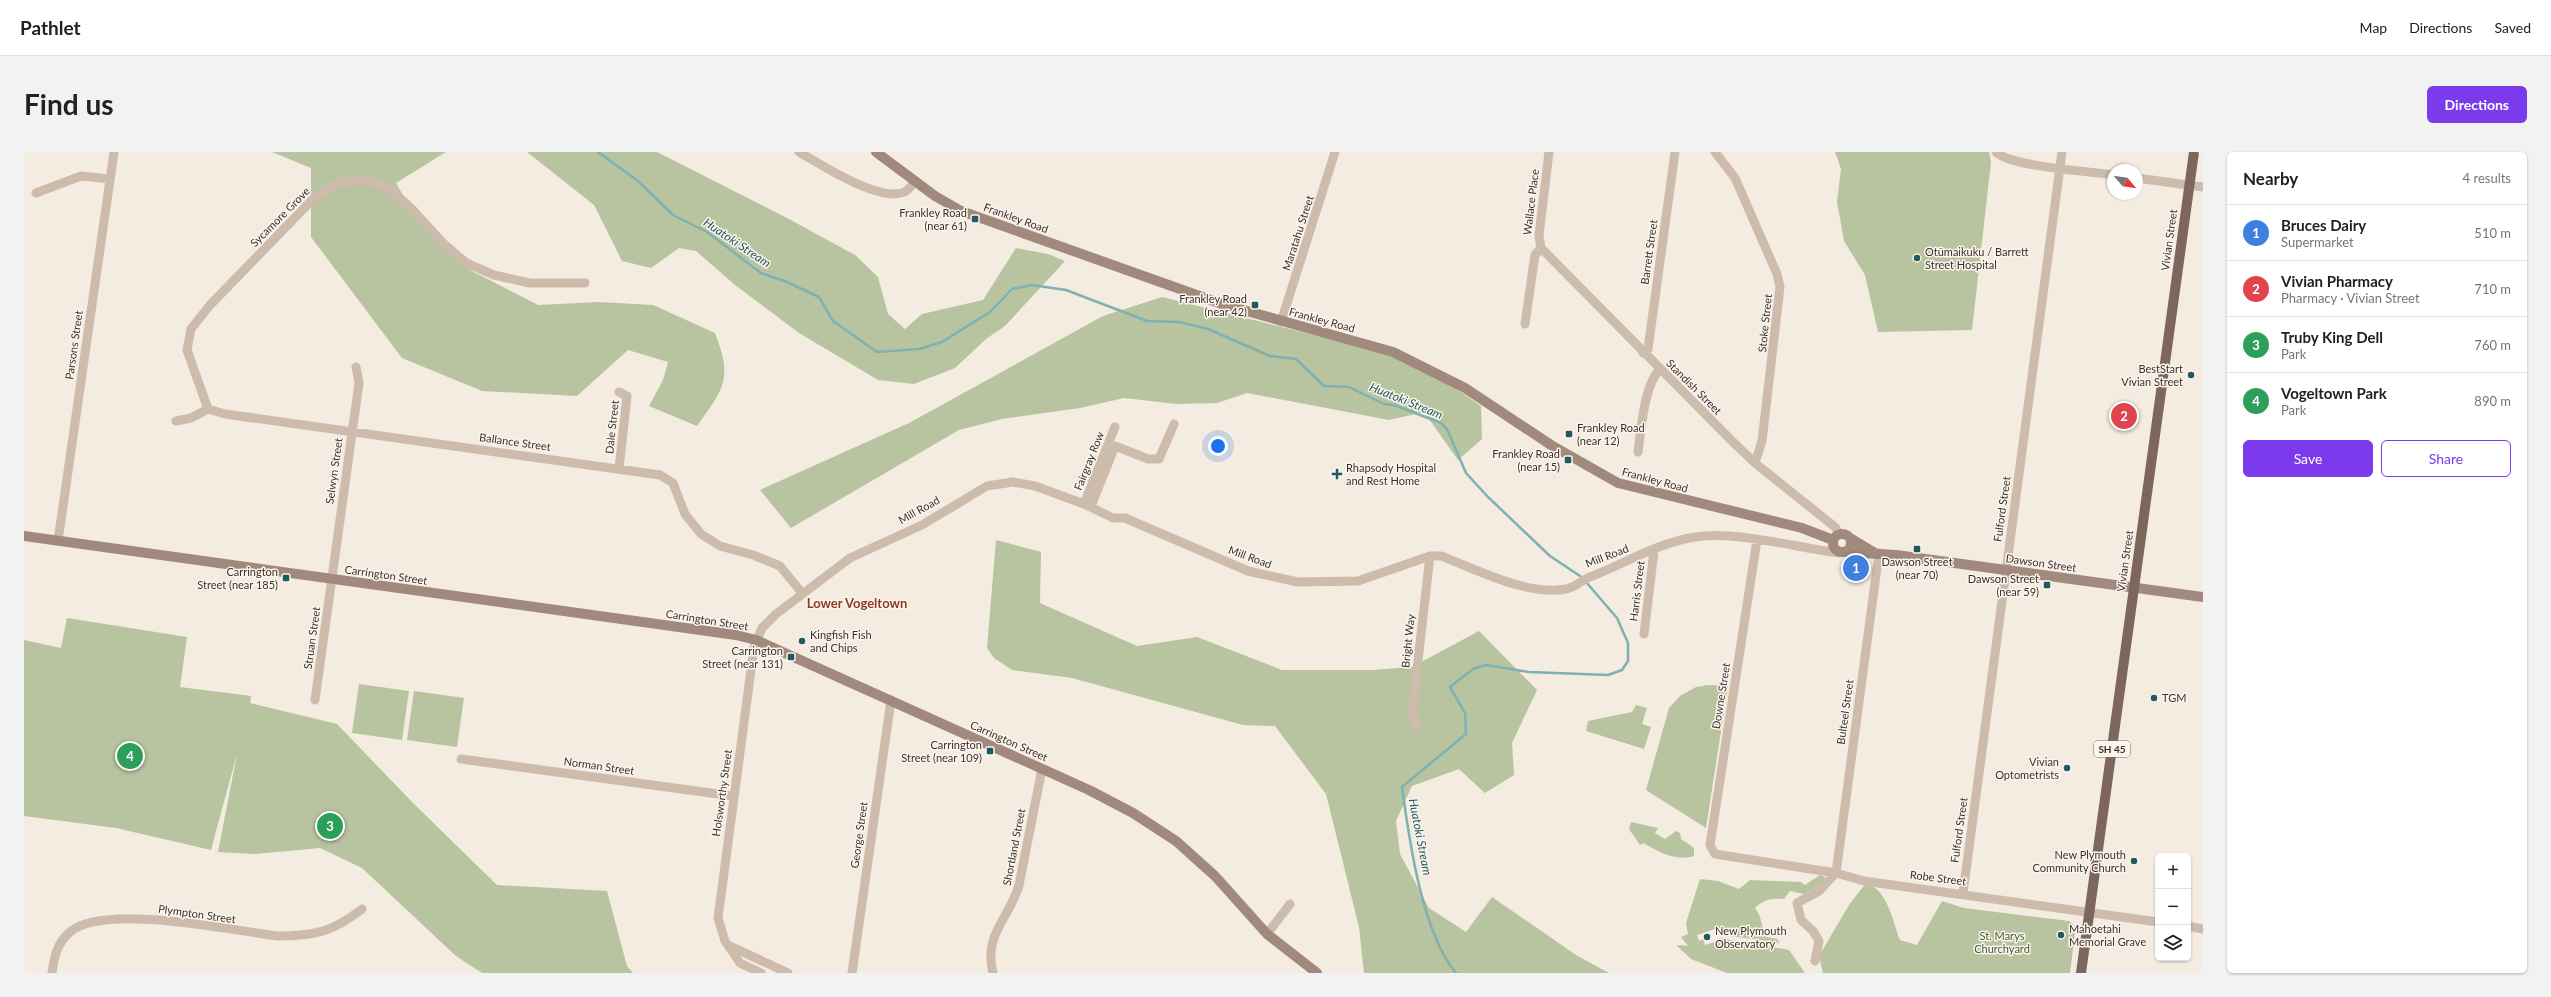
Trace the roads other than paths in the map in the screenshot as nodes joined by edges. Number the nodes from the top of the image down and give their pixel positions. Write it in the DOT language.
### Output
graph roads {
  1 [pos="114,152"];
  2 [pos="799,152"];
  3 [pos="876,152"];
  4 [pos="1335,152"];
  5 [pos="1549,152"];
  6 [pos="1675,152"];
  7 [pos="1715,152"];
  8 [pos="2062,152"];
  9 [pos="2194,152"];
  10 [pos="1997,153"];
  11 [pos="2060,167"];
  12 [pos="2107,174"];
  13 [pos="110,179"];
  14 [pos="2143,179"];
  15 [pos="915,181"];
  16 [pos="2189,185"];
  17 [pos="2203,187"];
  18 [pos="36,192"];
  19 [pos="1541,248"];
  20 [pos="585,283"];
  21 [pos="1281,322"];
  22 [pos="1525,324"];
  23 [pos="1643,353"];
  24 [pos="356,367"];
  25 [pos="1660,369"];
  26 [pos="619,392"];
  27 [pos="208,409"];
  28 [pos="176,420"];
  29 [pos="1174,424"];
  30 [pos="1115,426"];
  31 [pos="352,431"];
  32 [pos="1638,452"];
  33 [pos="1755,463"];
  34 [pos="619,469"];
  35 [pos="1087,505"];
  36 [pos="24,536"];
  37 [pos="1850,538"];
  38 [pos="1835,539"];
  39 [pos="1757,540"];
  40 [pos="58,541"];
  41 [pos="1803,546"];
  42 [pos="1654,551"];
  43 [pos="1842,552"];
  44 [pos="1877,553"];
  45 [pos="1430,556"];
  46 [pos="2006,570"];
  47 [pos="332,579"];
  48 [pos="2133,588"];
  49 [pos="802,593"];
  50 [pos="2203,597"];
  51 [pos="1644,634"];
  52 [pos="756,640"];
  53 [pos="315,700"];
  54 [pos="891,700"];
  55 [pos="1418,727"];
  56 [pos="461,759"];
  57 [pos="1042,769"];
  58 [pos="733,796"];
  59 [pos="1715,854"];
  60 [pos="1836,873"];
  61 [pos="1963,893"];
  62 [pos="1290,904"];
  63 [pos="362,909"];
  64 [pos="2090,911"];
  65 [pos="2203,921"];
  66 [pos="2155,922"];
  67 [pos="2191,925"];
  68 [pos="2191,926"];
  69 [pos="2203,928"];
  70 [pos="1267,934"];
  71 [pos="730,946"];
  72 [pos="1815,961"];
  73 [pos="52,973"];
  74 [pos="761,973"];
  75 [pos="788,973"];
  76 [pos="852,973"];
  77 [pos="994,973"];
  78 [pos="1317,973"];
  79 [pos="2081,973"];
  1 -- 13 [label="street, Parsons Street"];
  2 -- 15 [label="street"];
  3 -- 15 [label="street, Frankley Road"];
  4 -- 21 [label="street, Maratahu Street"];
  5 -- 19 [label="street, Wallace Place"];
  6 -- 23 [label="street, Barrett Street"];
  7 -- 33 [label="street, Stoke Street"];
  8 -- 11 [label="street, Fulford Street"];
  9 -- 16 [label="main road, Vivian Street / SH 45"];
  10 -- 11 [label="street"];
  11 -- 12 [label="street"];
  11 -- 46 [label="street, Fulford Street"];
  13 -- 18 [label="street"];
  13 -- 40 [label="street, Parsons Street"];
  14 -- 16 [label="street"];
  15 -- 21 [label="street, Frankley Road"];
  16 -- 17 [label="street"];
  16 -- 48 [label="main road, Vivian Street / SH 45"];
  19 -- 22 [label="street, Wallace Place"];
  19 -- 23 [label="street, Standish Street"];
  20 -- 27 [label="street, Sycamore Grove"];
  21 -- 38 [label="street, Frankley Road"];
  23 -- 25 [label="street, Standish Street"];
  24 -- 31 [label="street, Selwyn Street"];
  25 -- 32 [label="street"];
  25 -- 33 [label="street, Standish Street"];
  26 -- 34 [label="street, Dale Street"];
  27 -- 28 [label="street"];
  27 -- 31 [label="street, Ballance Street"];
  29 -- 35 [label="street"];
  30 -- 35 [label="street, Fairgray Row"];
  31 -- 34 [label="street, Ballance Street"];
  31 -- 47 [label="street, Selwyn Street"];
  33 -- 38 [label="street, Standish Street"];
  34 -- 49 [label="street, Ballance Street"];
  35 -- 45 [label="street, Mill Road"];
  35 -- 49 [label="street, Mill Road"];
  36 -- 40 [label="street, Carrington Street"];
  37 -- 38 [label="street"];
  37 -- 43 [label="street"];
  37 -- 44 [label="street, Dawson Street"];
  38 -- 41 [label="street, Mill Road"];
  38 -- 43 [label="street"];
  39 -- 41 [label="street, Mill Road"];
  39 -- 42 [label="street, Mill Road"];
  39 -- 59 [label="street, Downe Street"];
  40 -- 47 [label="street, Carrington Street"];
  41 -- 43 [label="street, Mill Road"];
  42 -- 45 [label="street, Mill Road"];
  42 -- 51 [label="street, Harris Street"];
  43 -- 44 [label="street, Dawson Street"];
  44 -- 46 [label="street, Dawson Street"];
  44 -- 60 [label="street, Bulteel Street"];
  45 -- 55 [label="street, Bright Way"];
  46 -- 48 [label="street, Dawson Street"];
  46 -- 61 [label="street, Fulford Street"];
  47 -- 52 [label="street, Carrington Street"];
  47 -- 53 [label="street, Struan Street"];
  48 -- 50 [label="street, Dawson Street"];
  48 -- 64 [label="main road, Vivian Street / SH 45"];
  49 -- 52 [label="street, Mill Road"];
  52 -- 54 [label="street, Carrington Street"];
  52 -- 58 [label="street, Holsworthy Street"];
  54 -- 57 [label="street, Carrington Street"];
  54 -- 76 [label="street, George Street"];
  56 -- 58 [label="street, Norman Street"];
  57 -- 70 [label="street, Carrington Street"];
  57 -- 77 [label="street, Shortland Street"];
  58 -- 71 [label="street, Holsworthy Street"];
  59 -- 60 [label="street, Robe Street"];
  60 -- 61 [label="street, Robe Street"];
  60 -- 72 [label="street"];
  61 -- 64 [label="street, Robe Street"];
  62 -- 70 [label="street"];
  63 -- 73 [label="street, Plympton Street"];
  64 -- 66 [label="street, Robe Street"];
  64 -- 79 [label="main road, Vivian Street / SH 45"];
  65 -- 67 [label="street"];
  68 -- 69 [label="street"];
  70 -- 78 [label="street, Carrington Street"];
  71 -- 74 [label="street, Holsworthy Street"];
  71 -- 75 [label="street"];
}
